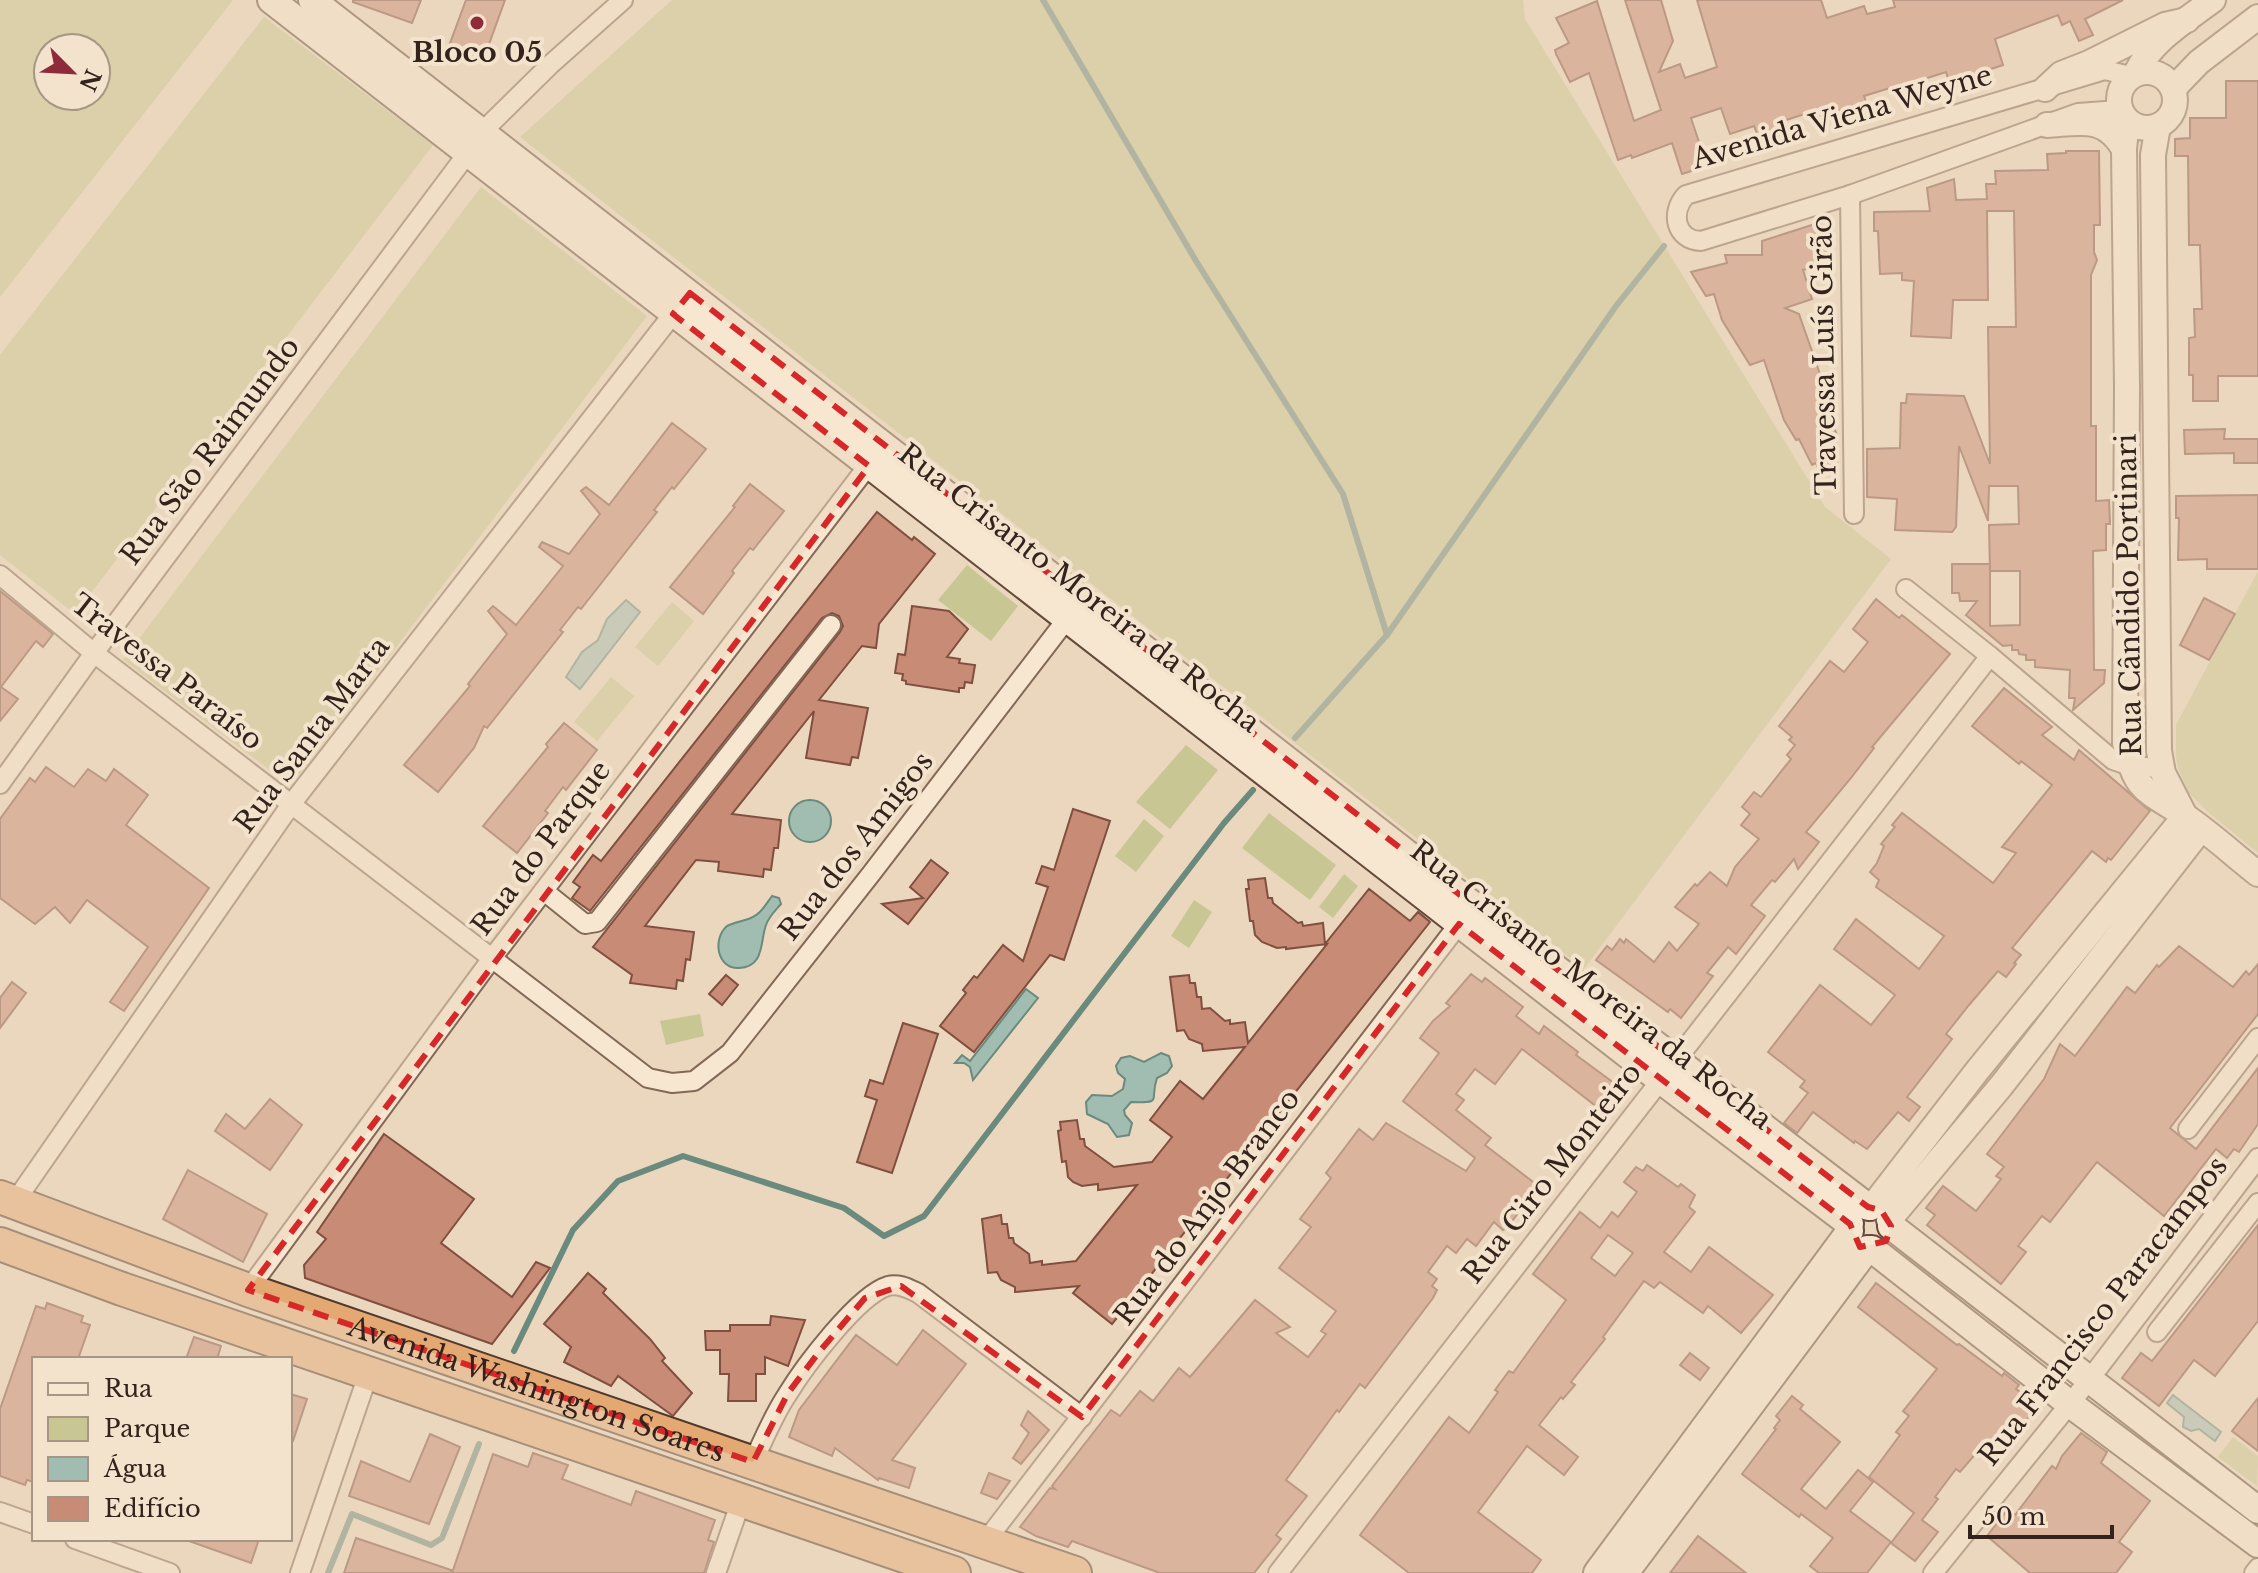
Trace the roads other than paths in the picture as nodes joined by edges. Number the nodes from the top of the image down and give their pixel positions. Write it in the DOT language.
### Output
graph roads {
  1 [pos="271,0"];
  2 [pos="312,0"];
  3 [pos="623,0"];
  4 [pos="2213,0"];
  5 [pos="2258,17"];
  6 [pos="2187,20"];
  7 [pos="2133,75"];
  8 [pos="2045,89"];
  9 [pos="2173,89"];
  10 [pos="2123,115"];
  11 [pos="2047,125"];
  12 [pos="2158,126"];
  13 [pos="474,144"];
  14 [pos="2124,149"];
  15 [pos="1850,195"];
  16 [pos="690,293"];
  17 [pos="673,314"];
  18 [pos="2127,387"];
  19 [pos="2155,387"];
  20 [pos="876,455"];
  21 [pos="1854,514"];
  22 [pos="0,575"];
  23 [pos="1906,589"];
  24 [pos="1075,609"];
  25 [pos="831,625"];
  26 [pos="94,653"];
  27 [pos="1990,656"];
  28 [pos="2130,766"];
  29 [pos="2162,768"];
  30 [pos="0,784"];
  31 [pos="292,803"];
  32 [pos="2193,822"];
  33 [pos="2258,874"];
  34 [pos="544,891"];
  35 [pos="1466,914"];
  36 [pos="493,957"];
  37 [pos="2258,1038"];
  38 [pos="1676,1058"];
  39 [pos="648,1078"];
  40 [pos="1659,1079"];
  41 [pos="2188,1129"];
  42 [pos="2258,1158"];
  43 [pos="7,1200"];
  44 [pos="2258,1203"];
  45 [pos="1870,1227"];
  46 [pos="0,1245"];
  47 [pos="248,1290"];
  48 [pos="2157,1332"];
  49 [pos="369,1372"];
  50 [pos="2089,1380"];
  51 [pos="2070,1404"];
  52 [pos="1082,1417"];
  53 [pos="753,1462"];
  54 [pos="1683,1477"];
  55 [pos="741,1501"];
  56 [pos="2257,1508"];
  57 [pos="0,1512"];
  58 [pos="32,1523"];
  59 [pos="81,1541"];
  60 [pos="985,1542"];
  61 [pos="2258,1544"];
  62 [pos="2258,1568"];
  63 [pos="170,1573"];
  64 [pos="300,1573"];
  65 [pos="716,1573"];
  66 [pos="954,1573"];
  67 [pos="1075,1573"];
  68 [pos="1278,1573"];
  69 [pos="1597,1573"];
  70 [pos="1625,1573"];
  71 [pos="1933,1573"];
  72 [pos="2254,1573"];
  1 -- 13 [label="main road, Rua Crisanto Moreira da Rocha"];
  2 -- 13 [label="main road, Rua Crisanto Moreira da Rocha"];
  3 -- 13 [label="street, Rua São Raimundo"];
  4 -- 6 [label="street"];
  5 -- 9 [label="street"];
  6 -- 7 [label="street"];
  6 -- 8 [label="street"];
  7 -- 8 [label="street, Avenida Viena Weyne"];
  7 -- 9 [label="street"];
  7 -- 10 [label="street"];
  8 -- 15 [label="street, Avenida Viena Weyne"];
  9 -- 12 [label="street"];
  10 -- 11 [label="street, Avenida Viena Weyne"];
  10 -- 12 [label="street"];
  10 -- 14 [label="street, Rua Cândido Portinari"];
  11 -- 14 [label="street"];
  11 -- 15 [label="street, Avenida Viena Weyne"];
  12 -- 19 [label="street, Rua Cândido Portinari"];
  13 -- 16 [label="main road, Rua Crisanto Moreira da Rocha"];
  13 -- 17 [label="main road, Rua Crisanto Moreira da Rocha"];
  13 -- 26 [label="street, Rua São Raimundo"];
  14 -- 18 [label="street, Rua Cândido Portinari"];
  15 -- 21 [label="street, Travessa Luís Girão"];
  16 -- 17 [label="main road"];
  16 -- 20 [label="main road, Rua Crisanto Moreira da Rocha"];
  17 -- 20 [label="main road, Rua Crisanto Moreira da Rocha"];
  17 -- 31 [label="street, Rua Santa Marta"];
  18 -- 19 [label="street"];
  18 -- 28 [label="street, Rua Cândido Portinari"];
  19 -- 29 [label="street, Rua Cândido Portinari"];
  20 -- 24 [label="main road, Rua Crisanto Moreira da Rocha"];
  20 -- 34 [label="street, Rua do Parque"];
  22 -- 26 [label="street, Travessa Paraíso"];
  23 -- 27 [label="street"];
  24 -- 35 [label="main road, Rua Crisanto Moreira da Rocha"];
  24 -- 39 [label="street, Rua dos Amigos"];
  25 -- 34 [label="street"];
  26 -- 30 [label="street, Rua São Raimundo"];
  26 -- 31 [label="street, Travessa Paraíso"];
  27 -- 28 [label="street"];
  27 -- 38 [label="street, Rua Ciro Monteiro"];
  28 -- 29 [label="street"];
  28 -- 32 [label="street, Rua Cândido Portinari"];
  29 -- 32 [label="street, Rua Cândido Portinari"];
  31 -- 36 [label="street, Travessa Paraíso"];
  31 -- 43 [label="street, Rua Santa Marta"];
  32 -- 33 [label="street"];
  32 -- 45 [label="street"];
  34 -- 36 [label="street, Rua do Parque"];
  35 -- 38 [label="main road, Rua Crisanto Moreira da Rocha"];
  35 -- 40 [label="main road, Rua Crisanto Moreira da Rocha"];
  35 -- 52 [label="street, Rua do Anjo Branco"];
  36 -- 39 [label="street, Travessa Paraíso"];
  36 -- 47 [label="street, Rua do Parque"];
  37 -- 41 [label="street"];
  38 -- 40 [label="street, Rua Ciro Monteiro"];
  38 -- 45 [label="main road, Rua Crisanto Moreira da Rocha"];
  40 -- 45 [label="main road, Rua Crisanto Moreira da Rocha"];
  40 -- 68 [label="street, Rua Ciro Monteiro"];
  42 -- 50 [label="street, Rua Francisco Paracampos"];
  43 -- 47 [label="highway, Avenida Washington Soares"];
  44 -- 48 [label="street"];
  45 -- 50 [label="main road, Rua Crisanto Moreira da Rocha"];
  45 -- 51 [label="main road, Rua Crisanto Moreira da Rocha"];
  45 -- 54 [label="main road"];
  46 -- 49 [label="highway, Avenida Washington Soares"];
  47 -- 53 [label="highway, Avenida Washington Soares"];
  49 -- 55 [label="highway, Avenida Washington Soares"];
  49 -- 64 [label="street"];
  50 -- 51 [label="street, Rua Francisco Paracampos"];
  50 -- 56 [label="main road, Rua Crisanto Moreira da Rocha"];
  51 -- 61 [label="main road, Rua Crisanto Moreira da Rocha"];
  51 -- 71 [label="street, Rua Francisco Paracampos"];
  52 -- 53 [label="street"];
  52 -- 60 [label="street, Rua do Anjo Branco"];
  53 -- 60 [label="highway, Avenida Washington Soares"];
  54 -- 69 [label="main road"];
  54 -- 70 [label="main road"];
  55 -- 65 [label="street"];
  55 -- 66 [label="highway, Avenida Washington Soares"];
  57 -- 58 [label="street"];
  59 -- 63 [label="street"];
  60 -- 67 [label="highway, Avenida Washington Soares"];
  62 -- 72 [label="street"];
}
